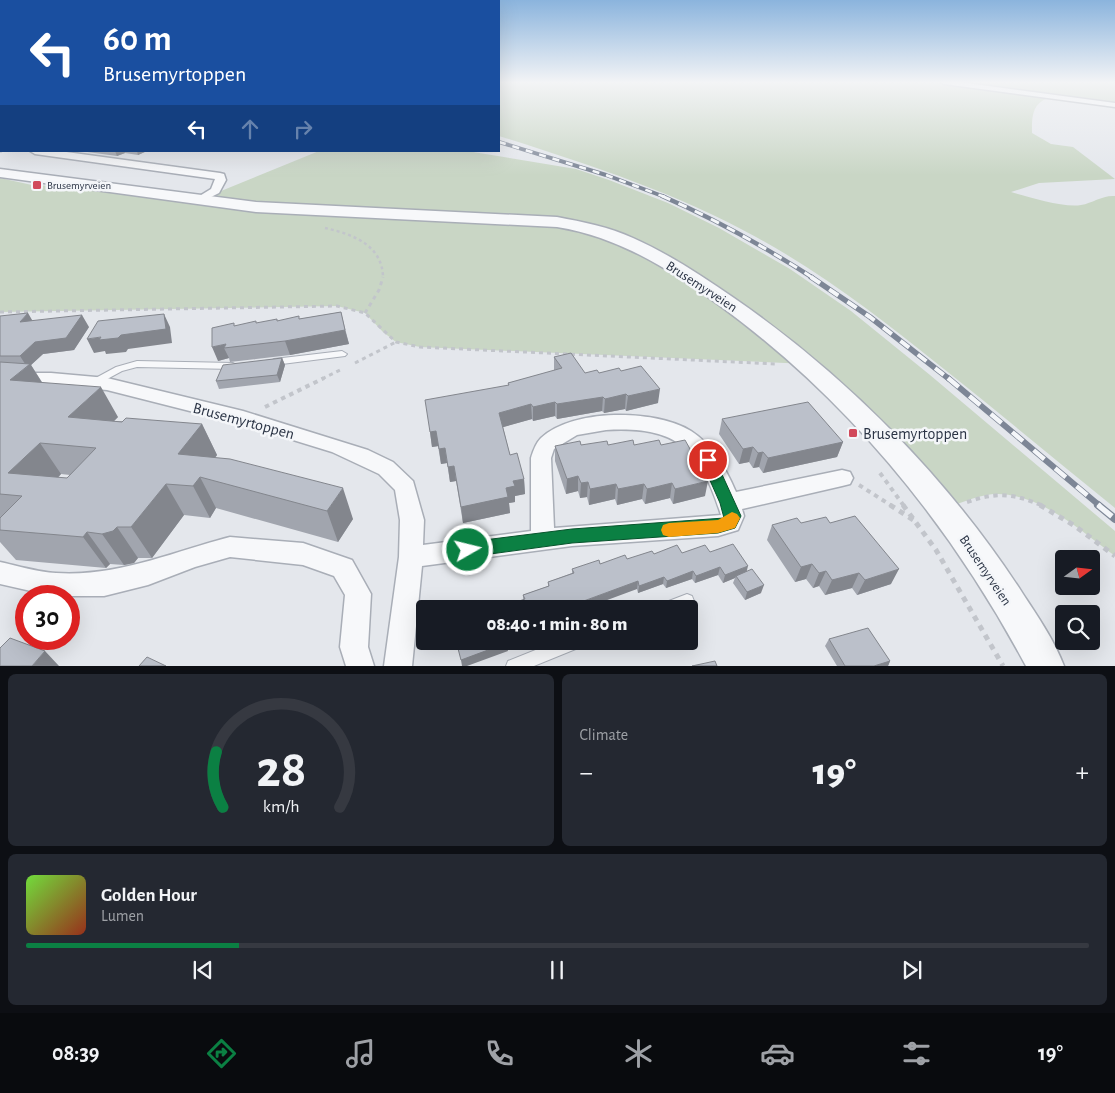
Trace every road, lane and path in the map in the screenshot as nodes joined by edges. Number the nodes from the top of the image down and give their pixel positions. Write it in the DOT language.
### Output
graph roads {
  1 [pos="42,152"];
  2 [pos="0,173"];
  3 [pos="199,200"];
  4 [pos="320,227"];
  5 [pos="0,312"];
  6 [pos="365,314"];
  7 [pos="396,342"];
  8 [pos="342,354"];
  9 [pos="266,363"];
  10 [pos="809,364"];
  11 [pos="247,365"];
  12 [pos="0,379"];
  13 [pos="95,382"];
  14 [pos="243,418"];
  15 [pos="876,468"];
  16 [pos="842,478"];
  17 [pos="728,503"];
  18 [pos="943,509"];
  19 [pos="918,524"];
  20 [pos="543,540"];
  21 [pos="1115,556"];
  22 [pos="411,557"];
  23 [pos="0,573"];
  24 [pos="555,650"];
  25 [pos="360,666"];
  26 [pos="398,666"];
  27 [pos="513,666"];
  28 [pos="1003,666"];
  29 [pos="1046,666"];
  1 -- 3 [label="street"];
  2 -- 3 [label="street, Brusemyrveien"];
  3 -- 10 [label="street, Brusemyrveien"];
  4 -- 6 [label="path"];
  5 -- 6 [label="path"];
  6 -- 7 [label="path"];
  7 -- 10 [label="path"];
  7 -- 14 [label="path"];
  8 -- 9 [label="lane"];
  10 -- 18 [label="street, Brusemyrveien"];
  11 -- 13 [label="lane"];
  12 -- 13 [label="street, Brusemyrtoppen"];
  13 -- 14 [label="street, Brusemyrtoppen"];
  14 -- 22 [label="street, Brusemyrtoppen"];
  15 -- 19 [label="path"];
  16 -- 17 [label="street"];
  16 -- 19 [label="path"];
  17 -- 20 [label="street"];
  17 -- 20 [label="street"];
  18 -- 21 [label="path"];
  18 -- 29 [label="street, Brusemyrveien"];
  19 -- 28 [label="path"];
  20 -- 22 [label="street"];
  22 -- 26 [label="street, Brusemyrtoppen"];
  23 -- 25 [label="street"];
  24 -- 27 [label="lane"];
}
